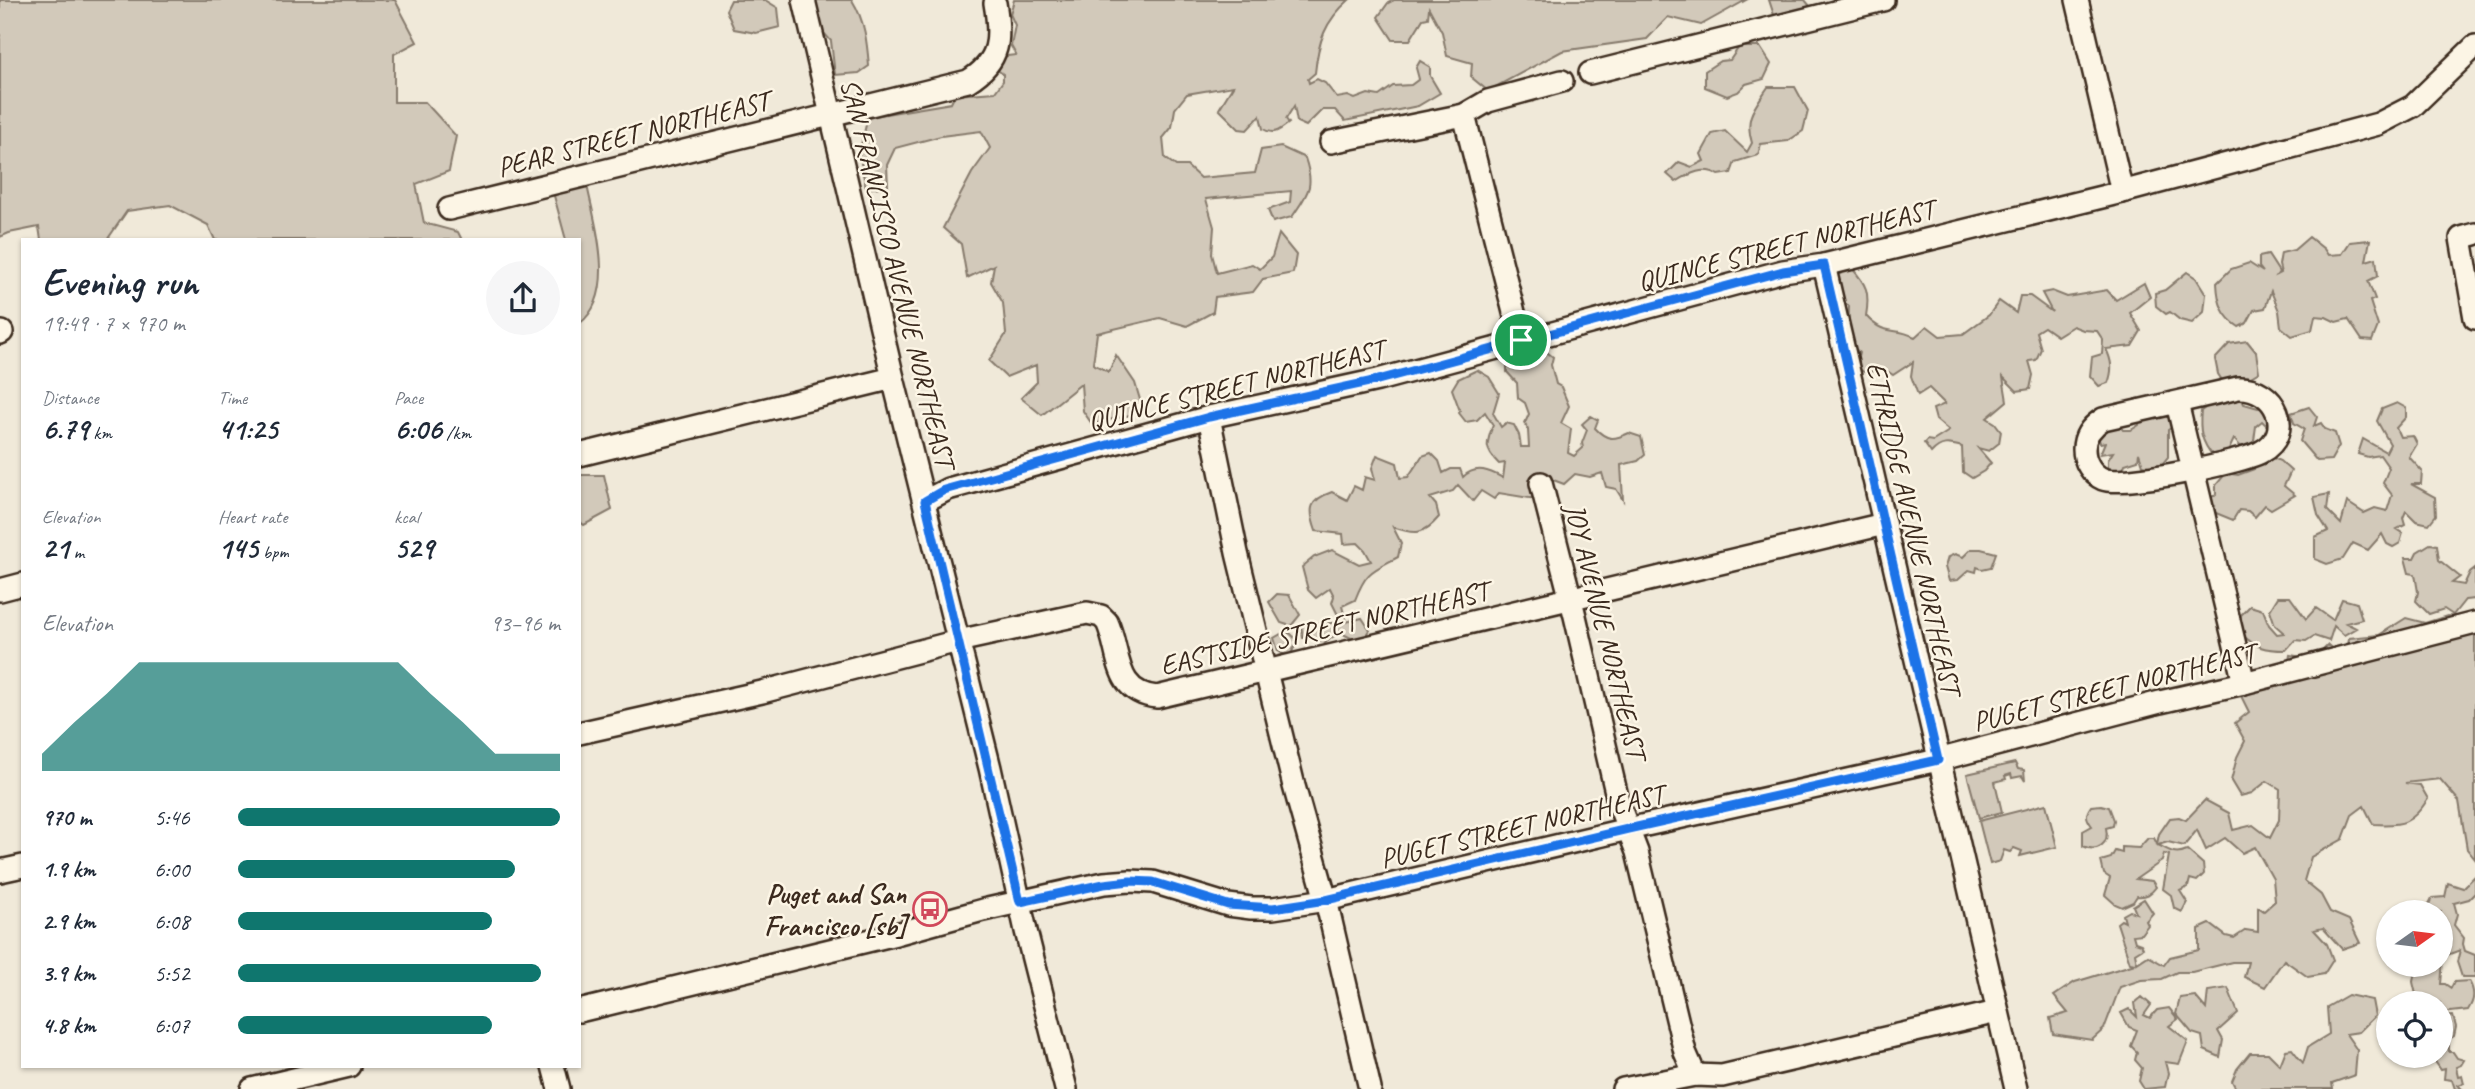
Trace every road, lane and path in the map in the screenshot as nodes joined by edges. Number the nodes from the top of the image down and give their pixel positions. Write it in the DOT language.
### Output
graph roads {
  1 [pos="1883,0"];
  2 [pos="2077,0"];
  3 [pos="804,1"];
  4 [pos="993,1"];
  5 [pos="2475,46"];
  6 [pos="1590,73"];
  7 [pos="1562,81"];
  8 [pos="830,114"];
  9 [pos="1464,115"];
  10 [pos="1331,142"];
  11 [pos="2122,192"];
  12 [pos="449,209"];
  13 [pos="2468,236"];
  14 [pos="1824,265"];
  15 [pos="2475,318"];
  16 [pos="1521,340"];
  17 [pos="893,378"];
  18 [pos="2177,403"];
  19 [pos="1209,417"];
  20 [pos="581,455"];
  21 [pos="2192,471"];
  22 [pos="1541,483"];
  23 [pos="925,501"];
  24 [pos="1885,524"];
  25 [pos="21,585"];
  26 [pos="0,590"];
  27 [pos="1570,599"];
  28 [pos="2475,623"];
  29 [pos="958,640"];
  30 [pos="1266,671"];
  31 [pos="2244,683"];
  32 [pos="581,733"];
  33 [pos="1938,760"];
  34 [pos="1628,829"];
  35 [pos="21,866"];
  36 [pos="0,871"];
  37 [pos="1326,900"];
  38 [pos="1020,902"];
  39 [pos="581,1011"];
  40 [pos="1997,1012"];
  41 [pos="341,1068"];
  42 [pos="554,1068"];
  43 [pos="1695,1076"];
  44 [pos="252,1089"];
  45 [pos="559,1089"];
  46 [pos="1066,1089"];
  47 [pos="1370,1089"];
  48 [pos="1623,1089"];
  49 [pos="2016,1089"];
  1 -- 6 [label="street"];
  2 -- 11 [label="street"];
  3 -- 8 [label="street, SAN FRANCISCO AVENUE NORTHEAST"];
  4 -- 8 [label="street, PEAR STREET NORTHEAST"];
  5 -- 11 [label="street, QUINCE STREET NORTHEAST"];
  7 -- 9 [label="street"];
  8 -- 12 [label="street, PEAR STREET NORTHEAST"];
  8 -- 17 [label="street, SAN FRANCISCO AVENUE NORTHEAST"];
  9 -- 10 [label="street"];
  9 -- 16 [label="street"];
  11 -- 14 [label="street, QUINCE STREET NORTHEAST"];
  13 -- 15 [label="street"];
  14 -- 16 [label="street, QUINCE STREET NORTHEAST"];
  14 -- 24 [label="street, ETHRIDGE AVENUE NORTHEAST"];
  16 -- 19 [label="street, QUINCE STREET NORTHEAST"];
  17 -- 20 [label="street"];
  17 -- 23 [label="street, SAN FRANCISCO AVENUE NORTHEAST"];
  18 -- 21 [label="street"];
  18 -- 21 [label="street"];
  18 -- 21 [label="street"];
  19 -- 23 [label="street, QUINCE STREET NORTHEAST"];
  19 -- 30 [label="street"];
  21 -- 31 [label="street"];
  22 -- 27 [label="street, JOY AVENUE NORTHEAST"];
  23 -- 29 [label="street, SAN FRANCISCO AVENUE NORTHEAST"];
  24 -- 27 [label="street, EASTSIDE STREET NORTHEAST"];
  24 -- 33 [label="street, ETHRIDGE AVENUE NORTHEAST"];
  25 -- 26 [label="street"];
  27 -- 30 [label="street, EASTSIDE STREET NORTHEAST"];
  27 -- 34 [label="street, JOY AVENUE NORTHEAST"];
  28 -- 31 [label="street, PUGET STREET NORTHEAST"];
  29 -- 30 [label="street, EASTSIDE STREET NORTHEAST"];
  29 -- 32 [label="street, EASTSIDE STREET NORTHEAST"];
  29 -- 38 [label="street, SAN FRANCISCO AVENUE NORTHEAST"];
  30 -- 37 [label="street"];
  31 -- 33 [label="street, PUGET STREET NORTHEAST"];
  33 -- 34 [label="street, PUGET STREET NORTHEAST"];
  33 -- 40 [label="street, ETHRIDGE AVENUE NORTHEAST"];
  34 -- 37 [label="street, PUGET STREET NORTHEAST"];
  34 -- 43 [label="street, JOY AVENUE NORTHEAST"];
  35 -- 36 [label="street"];
  37 -- 38 [label="street, PUGET STREET NORTHEAST"];
  37 -- 47 [label="street"];
  38 -- 39 [label="street, PUGET STREET NORTHEAST"];
  38 -- 46 [label="street, SAN FRANCISCO AVENUE NORTHEAST"];
  40 -- 43 [label="street"];
  40 -- 49 [label="street, ETHRIDGE AVENUE NORTHEAST"];
  41 -- 44 [label="street"];
  42 -- 45 [label="street"];
  43 -- 48 [label="street"];
}
